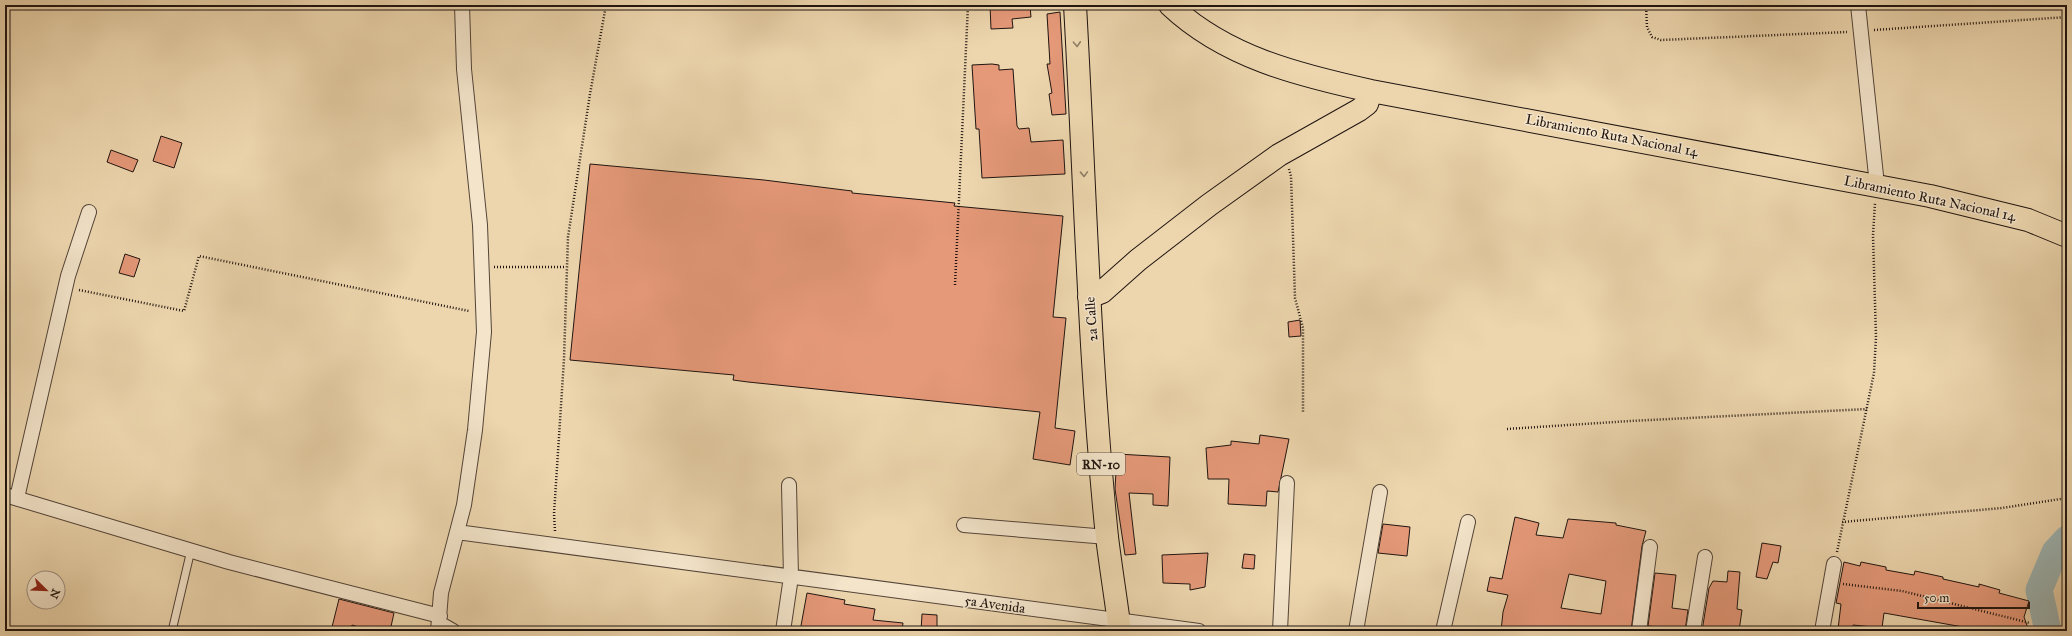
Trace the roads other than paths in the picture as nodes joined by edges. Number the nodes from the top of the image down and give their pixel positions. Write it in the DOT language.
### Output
graph roads {
  1 [pos="462,5"];
  2 [pos="1075,5"];
  3 [pos="1170,5"];
  4 [pos="1858,5"];
  5 [pos="1371,90"];
  6 [pos="1877,185"];
  7 [pos="89,212"];
  8 [pos="2067,236"];
  9 [pos="1089,297"];
  10 [pos="1287,483"];
  11 [pos="788,485"];
  12 [pos="1380,492"];
  13 [pos="11,497"];
  14 [pos="1468,522"];
  15 [pos="964,525"];
  16 [pos="457,532"];
  17 [pos="1107,537"];
  18 [pos="1650,546"];
  19 [pos="191,550"];
  20 [pos="1705,557"];
  21 [pos="1834,564"];
  22 [pos="791,577"];
  23 [pos="439,623"];
  24 [pos="1119,626"];
  25 [pos="172,631"];
  26 [pos="453,631"];
  27 [pos="783,631"];
  28 [pos="1199,631"];
  29 [pos="1280,631"];
  30 [pos="1356,631"];
  31 [pos="1443,631"];
  32 [pos="1639,631"];
  33 [pos="1693,631"];
  34 [pos="1822,631"];
  1 -- 16 [label="street"];
  2 -- 9 [label="main road, 2a Calle / RN-10, one-way"];
  3 -- 5 [label="main road, Libramiento Ruta Nacional 14"];
  4 -- 6 [label="street"];
  5 -- 6 [label="main road, Libramiento Ruta Nacional 14"];
  5 -- 9 [label="main road"];
  6 -- 8 [label="main road, Libramiento Ruta Nacional 14"];
  7 -- 13 [label="street"];
  9 -- 17 [label="main road, 2a Calle / RN-10"];
  10 -- 29 [label="street"];
  11 -- 22 [label="street"];
  12 -- 30 [label="street"];
  13 -- 19 [label="street"];
  14 -- 31 [label="street"];
  15 -- 17 [label="street"];
  16 -- 22 [label="street, 5a Avenida"];
  16 -- 23 [label="street"];
  17 -- 24 [label="main road, 2a Calle / RN-10"];
  18 -- 32 [label="street"];
  19 -- 23 [label="street"];
  19 -- 25 [label="lane"];
  20 -- 33 [label="street"];
  21 -- 34 [label="street"];
  22 -- 24 [label="street, 5a Avenida"];
  22 -- 27 [label="street"];
  23 -- 26 [label="street"];
  24 -- 28 [label="street, 5a Avenida"];
}
